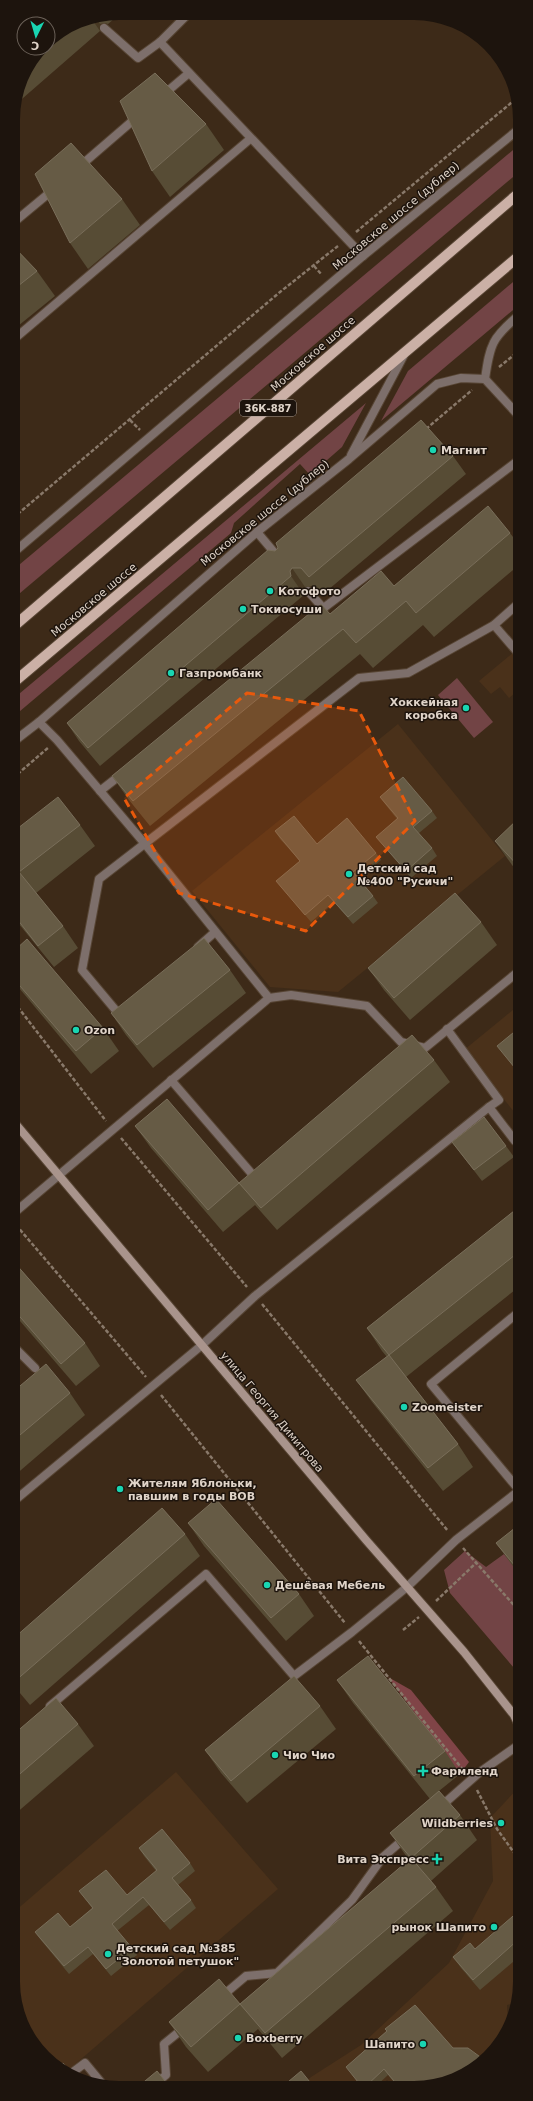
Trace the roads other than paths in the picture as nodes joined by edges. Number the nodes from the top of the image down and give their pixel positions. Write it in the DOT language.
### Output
graph roads {
  1 [pos="183,20"];
  2 [pos="104,28"];
  3 [pos="160,42"];
  4 [pos="189,73"];
  5 [pos="158,99"];
  6 [pos="146,109"];
  7 [pos="513,134"];
  8 [pos="250,139"];
  9 [pos="74,172"];
  10 [pos="62,182"];
  11 [pos="513,198"];
  12 [pos="20,217"];
  13 [pos="363,256"];
  14 [pos="513,261"];
  15 [pos="513,320"];
  16 [pos="20,334"];
  17 [pos="406,352"];
  18 [pos="485,378"];
  19 [pos="513,409"];
  20 [pos="349,459"];
  21 [pos="513,465"];
  22 [pos="257,532"];
  23 [pos="20,547"];
  24 [pos="285,565"];
  25 [pos="308,591"];
  26 [pos="323,608"];
  27 [pos="513,608"];
  28 [pos="311,618"];
  29 [pos="20,621"];
  30 [pos="494,625"];
  31 [pos="513,647"];
  32 [pos="20,677"];
  33 [pos="39,722"];
  34 [pos="20,737"];
  35 [pos="130,767"];
  36 [pos="100,791"];
  37 [pos="145,844"];
  38 [pos="216,932"];
  39 [pos="191,952"];
  40 [pos="513,976"];
  41 [pos="269,998"];
  42 [pos="130,1003"];
  43 [pos="447,1029"];
  44 [pos="171,1080"];
  45 [pos="489,1107"];
  46 [pos="20,1129"];
  47 [pos="513,1138"];
  48 [pos="60,1176"];
  49 [pos="266,1178"];
  50 [pos="20,1208"];
  51 [pos="513,1317"];
  52 [pos="202,1345"];
  53 [pos="20,1353"];
  54 [pos="35,1368"];
  55 [pos="513,1483"];
  56 [pos="513,1495"];
  57 [pos="20,1496"];
  58 [pos="407,1587"];
  59 [pos="44,1711"];
  60 [pos="513,1713"];
  61 [pos="513,1749"];
  62 [pos="432,1815"];
  63 [pos="414,1830"];
  64 [pos="216,2001"];
  65 [pos="193,2020"];
  66 [pos="75,2070"];
  67 [pos="98,2079"];
  68 [pos="159,2081"];
  1 -- 3 [label="street"];
  2 -- 3 [label="street"];
  3 -- 4 [label="street"];
  4 -- 5 [label="street"];
  4 -- 8 [label="street"];
  6 -- 9 [label="street"];
  7 -- 13 [label="street, Московское шоссе (дублер)"];
  8 -- 13 [label="street"];
  8 -- 16 [label="street"];
  10 -- 12 [label="street"];
  11 -- 29 [label="main road, Московское шоссе / 36К-887"];
  13 -- 23 [label="street, Московское шоссе (дублер)"];
  14 -- 17 [label="main road, Московское шоссе"];
  15 -- 18 [label="street"];
  17 -- 20 [label="street"];
  17 -- 32 [label="main road, Московское шоссе"];
  18 -- 19 [label="street"];
  18 -- 20 [label="street, Московское шоссе (дублер)"];
  20 -- 22 [label="street, Московское шоссе (дублер)"];
  21 -- 26 [label="street"];
  22 -- 24 [label="street"];
  22 -- 33 [label="street, Московское шоссе (дублер)"];
  25 -- 26 [label="street"];
  26 -- 28 [label="street"];
  27 -- 30 [label="street"];
  30 -- 31 [label="street"];
  30 -- 37 [label="street"];
  33 -- 34 [label="street, Московское шоссе (дублер)"];
  33 -- 36 [label="street"];
  35 -- 36 [label="street"];
  36 -- 37 [label="street"];
  37 -- 38 [label="street"];
  37 -- 42 [label="street"];
  38 -- 39 [label="street"];
  38 -- 41 [label="street"];
  40 -- 43 [label="street"];
  41 -- 43 [label="street"];
  41 -- 44 [label="street"];
  43 -- 45 [label="street"];
  44 -- 48 [label="street"];
  44 -- 49 [label="street"];
  45 -- 47 [label="street"];
  45 -- 52 [label="street"];
  46 -- 48 [label="main road, улица Георгия Димитрова"];
  48 -- 50 [label="street"];
  48 -- 52 [label="main road, улица Георгия Димитрова"];
  51 -- 55 [label="street"];
  52 -- 57 [label="street"];
  52 -- 58 [label="main road, улица Георгия Димитрова"];
  53 -- 54 [label="street"];
  56 -- 58 [label="street"];
  58 -- 59 [label="street"];
  58 -- 60 [label="main road, улица Георгия Димитрова"];
  61 -- 62 [label="street"];
  63 -- 64 [label="street"];
  65 -- 68 [label="street"];
  66 -- 67 [label="street"];
}
